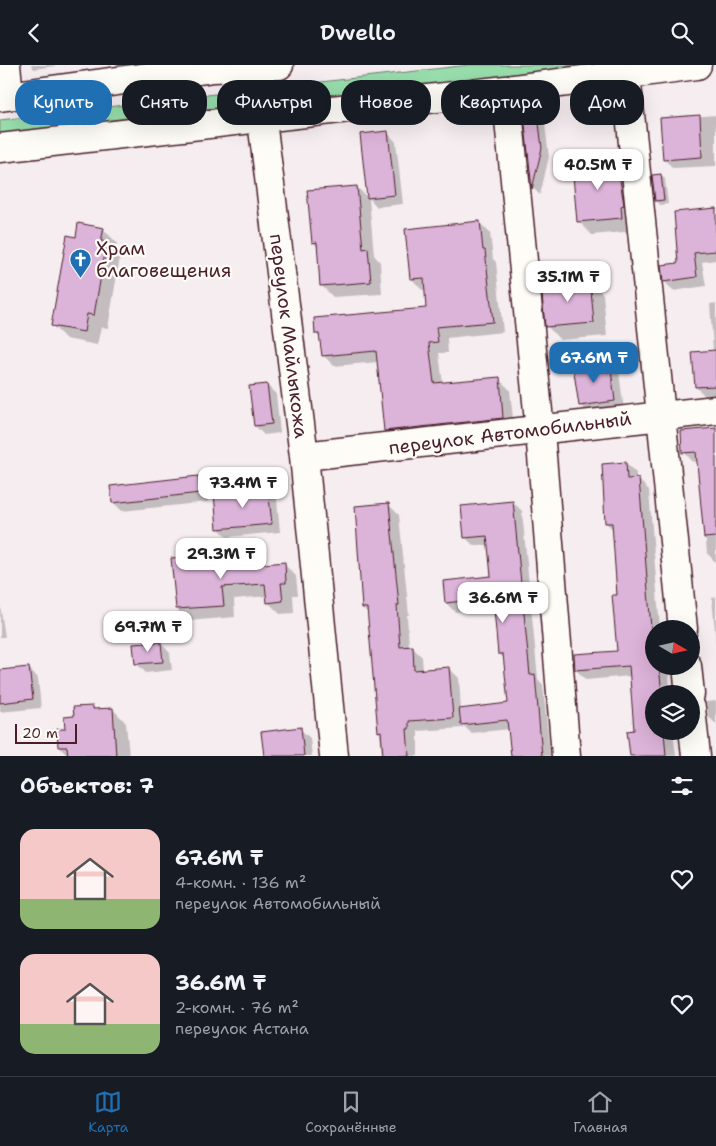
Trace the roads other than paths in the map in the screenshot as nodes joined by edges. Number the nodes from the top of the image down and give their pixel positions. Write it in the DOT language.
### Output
graph roads {
  1 [pos="6,65"];
  2 [pos="255,65"];
  3 [pos="279,65"];
  4 [pos="697,65"];
  5 [pos="626,75"];
  6 [pos="257,80"];
  7 [pos="560,83"];
  8 [pos="5,96"];
  9 [pos="441,97"];
  10 [pos="331,110"];
  11 [pos="217,123"];
  12 [pos="263,125"];
  13 [pos="509,125"];
  14 [pos="0,148"];
  15 [pos="716,410"];
  16 [pos="661,415"];
  17 [pos="540,431"];
  18 [pos="304,456"];
  19 [pos="682,620"];
  20 [pos="694,740"];
  21 [pos="334,756"];
  22 [pos="566,756"];
  23 [pos="696,756"];
  1 -- 8 [label="street"];
  2 -- 3 [label="street"];
  2 -- 6 [label="street, переулок Майлыкожа"];
  2 -- 8 [label="street"];
  4 -- 5 [label="street"];
  5 -- 7 [label="street"];
  5 -- 16 [label="street"];
  9 -- 10 [label="street"];
  11 -- 14 [label="street"];
  12 -- 18 [label="street, переулок Майлыкожа"];
  13 -- 17 [label="street"];
  15 -- 16 [label="street, переулок Автомобильный"];
  16 -- 17 [label="street, переулок Автомобильный"];
  16 -- 19 [label="street"];
  17 -- 18 [label="street, переулок Автомобильный"];
  17 -- 22 [label="street"];
  18 -- 21 [label="street, переулок Майлыкожа"];
  20 -- 23 [label="street"];
}
